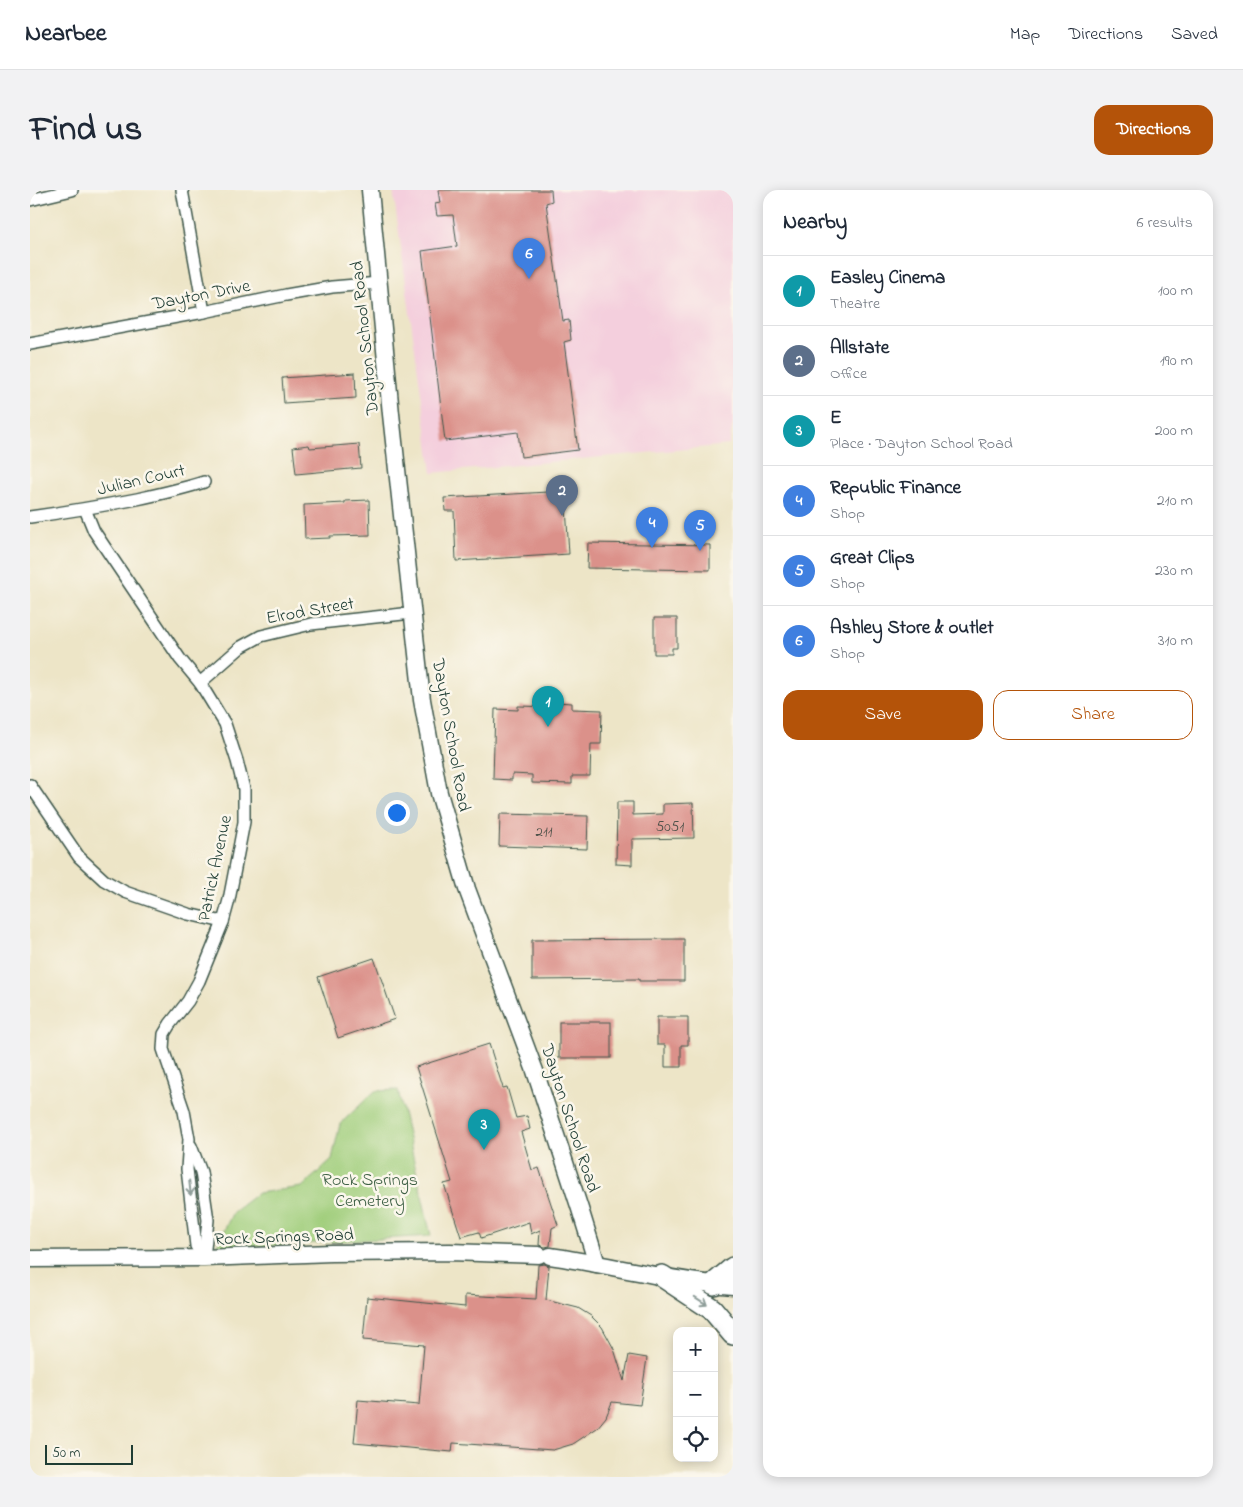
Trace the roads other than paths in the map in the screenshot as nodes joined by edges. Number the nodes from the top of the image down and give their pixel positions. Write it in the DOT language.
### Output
graph roads {
  1 [pos="72,190"];
  2 [pos="182,190"];
  3 [pos="370,190"];
  4 [pos="30,200"];
  5 [pos="379,283"];
  6 [pos="204,312"];
  7 [pos="30,344"];
  8 [pos="204,482"];
  9 [pos="85,509"];
  10 [pos="30,517"];
  11 [pos="412,613"];
  12 [pos="200,683"];
  13 [pos="30,785"];
  14 [pos="223,922"];
  15 [pos="204,1258"];
  16 [pos="30,1259"];
  17 [pos="597,1264"];
  18 [pos="733,1268"];
  19 [pos="662,1276"];
  20 [pos="724,1285"];
  21 [pos="733,1334"];
  1 -- 4 [label="street"];
  2 -- 6 [label="street"];
  3 -- 5 [label="street, Dayton School Road"];
  5 -- 6 [label="street, Dayton Drive"];
  5 -- 11 [label="street, Dayton School Road"];
  6 -- 7 [label="street, Dayton Drive"];
  8 -- 9 [label="street, Julian Court"];
  9 -- 10 [label="street, Julian Court"];
  9 -- 12 [label="street, Patrick Avenue"];
  11 -- 12 [label="street, Elrod Street"];
  11 -- 17 [label="street, Dayton School Road"];
  12 -- 14 [label="street, Patrick Avenue"];
  13 -- 14 [label="street"];
  14 -- 15 [label="street, Patrick Avenue"];
  15 -- 16 [label="street, Rock Springs Road"];
  15 -- 17 [label="street, Rock Springs Road"];
  17 -- 19 [label="street, Rock Springs Road"];
  18 -- 20 [label="highway"];
  19 -- 20 [label="street, Rock Springs Road"];
  19 -- 21 [label="highway, one-way"];
}
